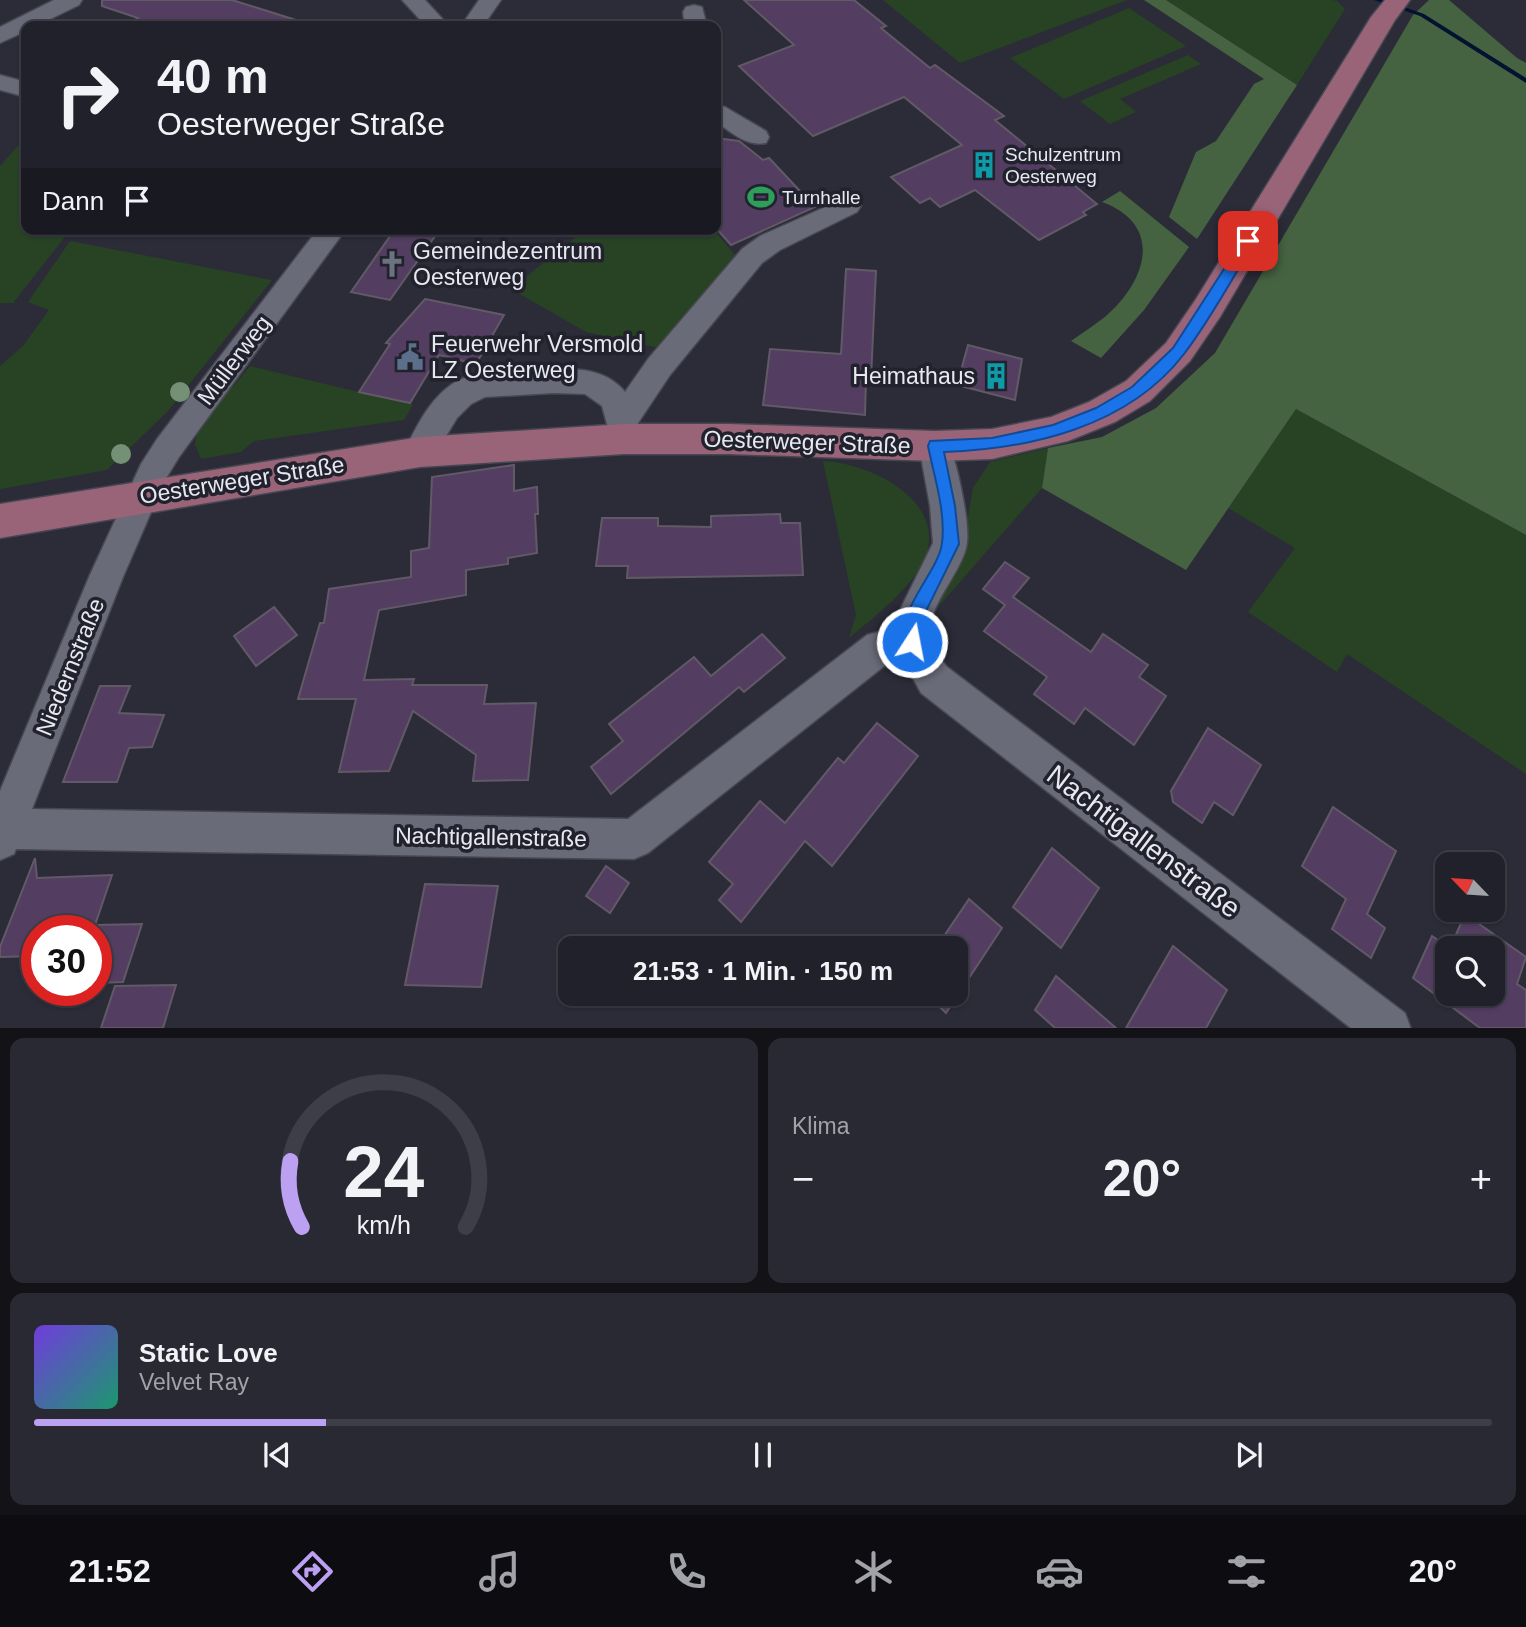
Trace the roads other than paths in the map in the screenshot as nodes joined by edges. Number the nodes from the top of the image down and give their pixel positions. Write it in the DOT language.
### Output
graph roads {
  1 [pos="71,0"];
  2 [pos="413,0"];
  3 [pos="490,0"];
  4 [pos="1391,9"];
  5 [pos="30,21"];
  6 [pos="433,21"];
  7 [pos="475,21"];
  8 [pos="21,25"];
  9 [pos="0,36"];
  10 [pos="0,82"];
  11 [pos="21,88"];
  12 [pos="721,115"];
  13 [pos="757,137"];
  14 [pos="848,206"];
  15 [pos="328,235"];
  16 [pos="624,428"];
  17 [pos="935,446"];
  18 [pos="420,452"];
  19 [pos="143,495"];
  20 [pos="0,520"];
  21 [pos="912,642"];
  22 [pos="2,835"];
  23 [pos="1389,1028"];
  1 -- 5 [label="street"];
  2 -- 6 [label="street"];
  3 -- 7 [label="street"];
  4 -- 17 [label="main road, Oesterweger Straße"];
  8 -- 9 [label="street"];
  10 -- 11 [label="street"];
  12 -- 13 [label="street"];
  14 -- 16 [label="street"];
  15 -- 19 [label="street, Müllerweg"];
  16 -- 17 [label="main road, Oesterweger Straße"];
  16 -- 18 [label="main road, Oesterweger Straße"];
  16 -- 18 [label="lane"];
  17 -- 21 [label="street"];
  18 -- 19 [label="main road, Oesterweger Straße"];
  19 -- 20 [label="main road, Oesterweger Straße"];
  19 -- 22 [label="street, Niedernstraße"];
  21 -- 22 [label="street, Nachtigallenstraße"];
  21 -- 23 [label="street, Nachtigallenstraße"];
}
